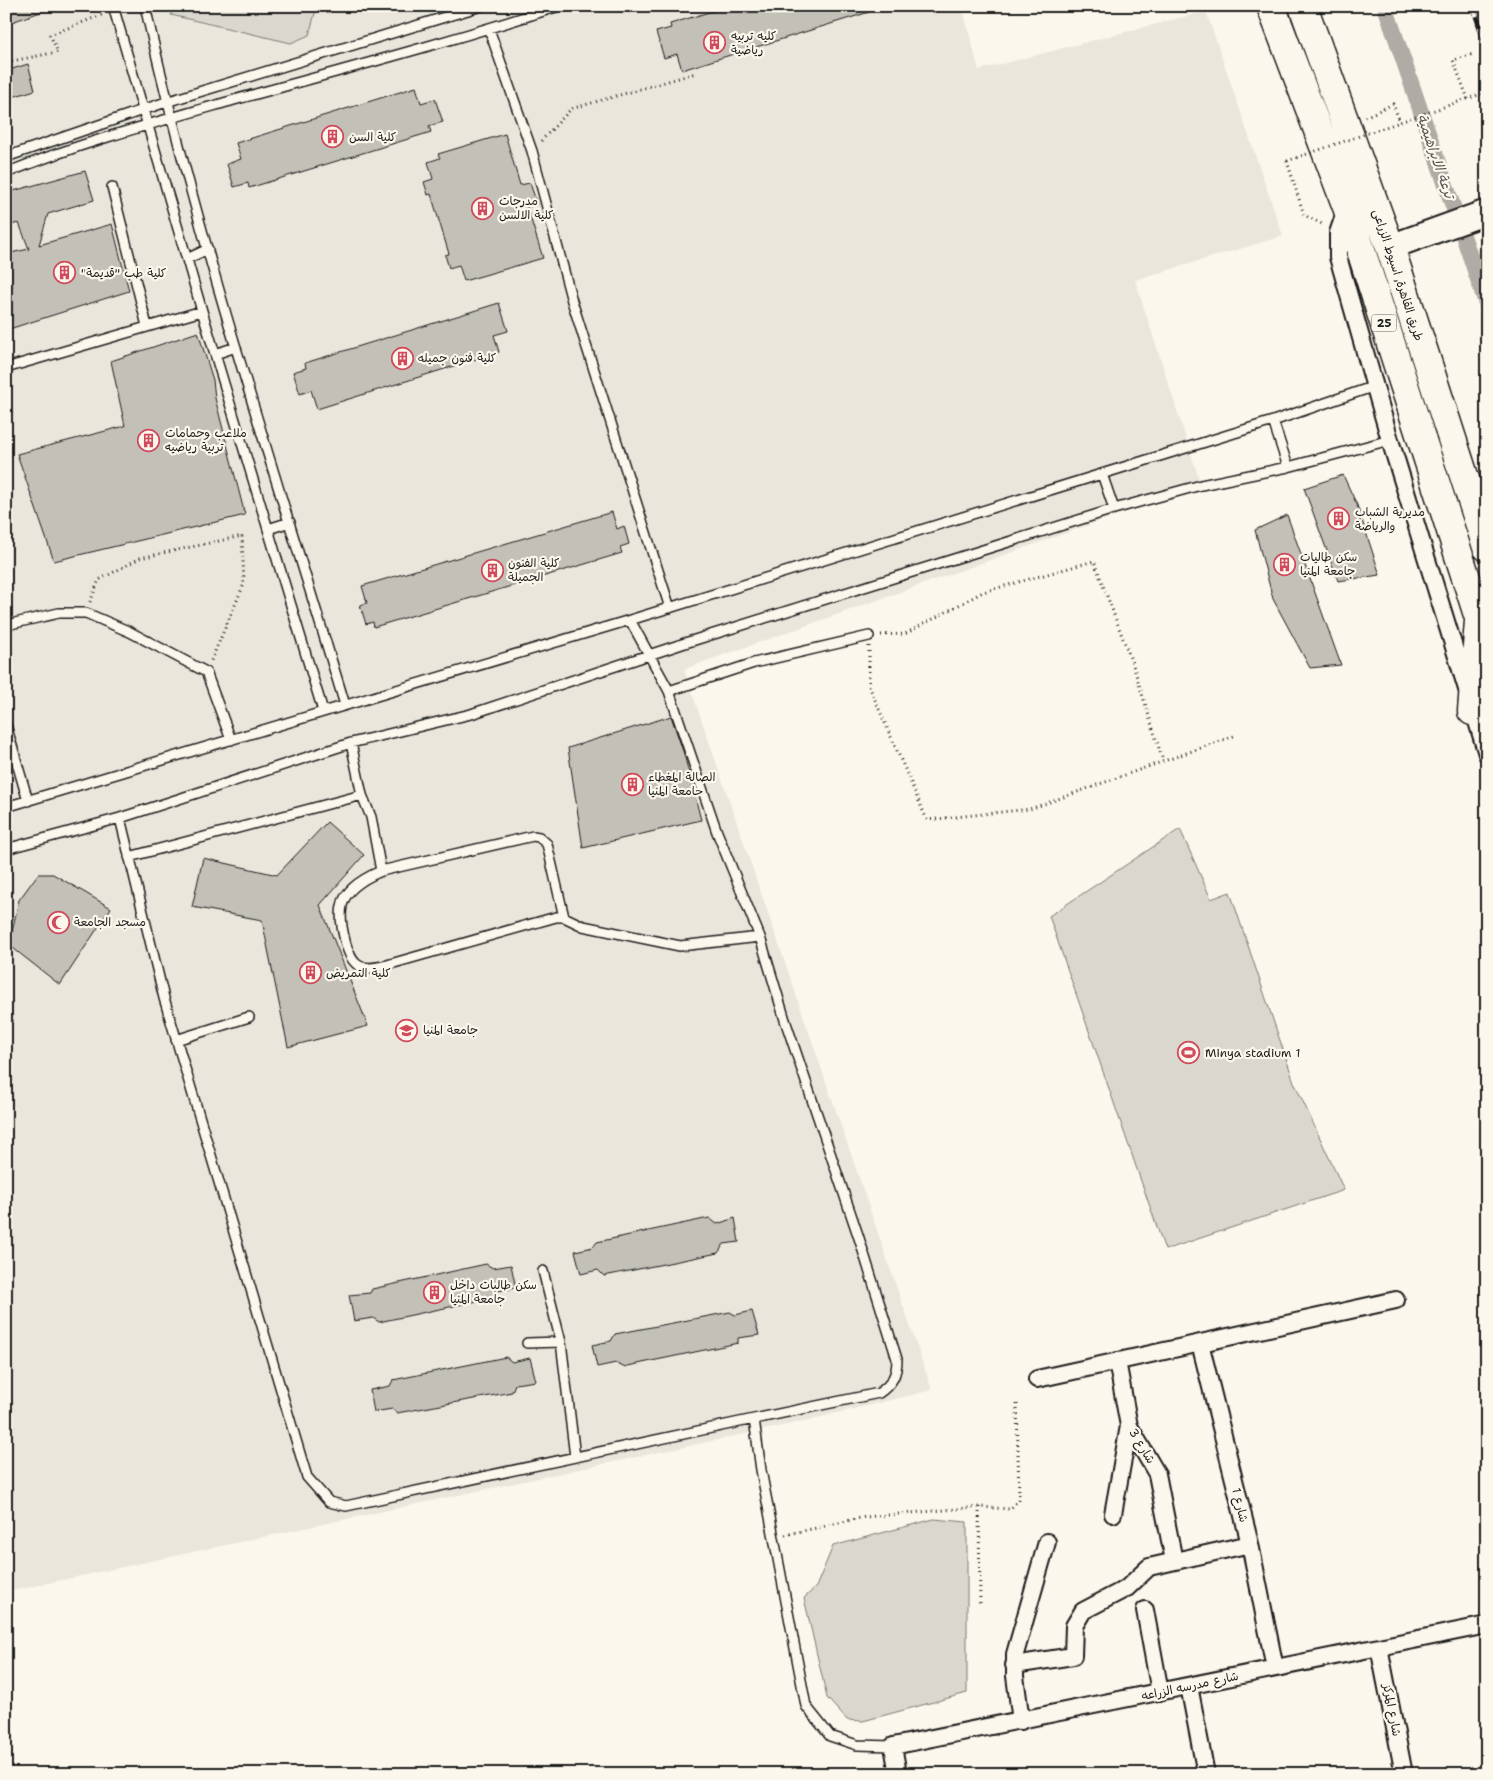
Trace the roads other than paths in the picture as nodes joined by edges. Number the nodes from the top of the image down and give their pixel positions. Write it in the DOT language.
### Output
graph roads {
  1 [pos="145,6"];
  2 [pos="481,6"];
  3 [pos="559,6"];
  4 [pos="1270,6"];
  5 [pos="1303,6"];
  6 [pos="114,8"];
  7 [pos="489,29"];
  8 [pos="166,102"];
  9 [pos="144,110"];
  10 [pos="172,118"];
  11 [pos="149,125"];
  12 [pos="6,157"];
  13 [pos="6,173"];
  14 [pos="112,186"];
  15 [pos="1347,207"];
  16 [pos="1487,212"];
  17 [pos="1390,247"];
  18 [pos="208,249"];
  19 [pos="187,258"];
  20 [pos="202,310"];
  21 [pos="147,326"];
  22 [pos="236,347"];
  23 [pos="215,354"];
  24 [pos="6,368"];
  25 [pos="1375,386"];
  26 [pos="1272,421"];
  27 [pos="1390,440"];
  28 [pos="1288,467"];
  29 [pos="1102,474"];
  30 [pos="1114,509"];
  31 [pos="290,522"];
  32 [pos="268,529"];
  33 [pos="1487,547"];
  34 [pos="670,608"];
  35 [pos="630,620"];
  36 [pos="6,626"];
  37 [pos="1483,631"];
  38 [pos="869,636"];
  39 [pos="650,655"];
  40 [pos="669,691"];
  41 [pos="345,705"];
  42 [pos="323,711"];
  43 [pos="1472,711"];
  44 [pos="6,725"];
  45 [pos="231,740"];
  46 [pos="351,743"];
  47 [pos="1487,754"];
  48 [pos="362,795"];
  49 [pos="28,800"];
  50 [pos="6,806"];
  51 [pos="120,818"];
  52 [pos="6,849"];
  53 [pos="129,857"];
  54 [pos="381,871"];
  55 [pos="564,917"];
  56 [pos="760,937"];
  57 [pos="249,1017"];
  58 [pos="176,1040"];
  59 [pos="543,1271"];
  60 [pos="1396,1300"];
  61 [pos="561,1342"];
  62 [pos="526,1343"];
  63 [pos="1200,1343"];
  64 [pos="1117,1361"];
  65 [pos="1037,1379"];
  66 [pos="754,1419"];
  67 [pos="1129,1426"];
  68 [pos="575,1456"];
  69 [pos="1113,1514"];
  70 [pos="1047,1542"];
  71 [pos="1250,1544"];
  72 [pos="1174,1560"];
  73 [pos="1145,1610"];
  74 [pos="1487,1625"];
  75 [pos="1379,1647"];
  76 [pos="1014,1665"];
  77 [pos="1275,1668"];
  78 [pos="1189,1686"];
  79 [pos="1160,1692"];
  80 [pos="1021,1720"];
  81 [pos="893,1746"];
  82 [pos="898,1774"];
  83 [pos="1206,1774"];
  84 [pos="1404,1774"];
  1 -- 8 [label="lane"];
  2 -- 8 [label="lane"];
  3 -- 7 [label="lane"];
  4 -- 15 [label="highway, 25"];
  5 -- 17 [label="highway, طريق القاهرة, اسيوط الزراعى / 25"];
  6 -- 9 [label="lane"];
  7 -- 10 [label="lane"];
  7 -- 34 [label="lane"];
  8 -- 9 [label="lane"];
  8 -- 10 [label="lane"];
  9 -- 11 [label="lane"];
  9 -- 12 [label="lane"];
  10 -- 11 [label="lane"];
  10 -- 18 [label="lane"];
  11 -- 13 [label="lane"];
  11 -- 19 [label="lane"];
  14 -- 21 [label="lane"];
  15 -- 25 [label="street"];
  15 -- 37 [label="highway, 25"];
  16 -- 17 [label="main road"];
  17 -- 33 [label="highway, طريق القاهرة, اسيوط الزراعى / 25"];
  18 -- 19 [label="lane"];
  18 -- 22 [label="lane"];
  19 -- 20 [label="lane"];
  20 -- 21 [label="lane"];
  20 -- 23 [label="lane"];
  21 -- 24 [label="lane"];
  22 -- 23 [label="lane"];
  22 -- 31 [label="lane"];
  23 -- 32 [label="lane"];
  25 -- 26 [label="lane"];
  25 -- 27 [label="street"];
  26 -- 28 [label="lane"];
  26 -- 29 [label="lane"];
  27 -- 28 [label="lane"];
  27 -- 43 [label="street"];
  28 -- 30 [label="lane"];
  29 -- 30 [label="lane"];
  29 -- 34 [label="lane"];
  30 -- 39 [label="lane"];
  31 -- 32 [label="lane"];
  31 -- 41 [label="lane"];
  32 -- 42 [label="lane"];
  34 -- 35 [label="lane"];
  35 -- 39 [label="lane"];
  35 -- 41 [label="lane"];
  36 -- 45 [label="lane"];
  37 -- 43 [label="highway"];
  38 -- 40 [label="lane"];
  39 -- 40 [label="lane"];
  39 -- 46 [label="lane"];
  40 -- 56 [label="lane"];
  41 -- 42 [label="lane"];
  42 -- 45 [label="lane"];
  43 -- 47 [label="street"];
  44 -- 49 [label="lane"];
  45 -- 49 [label="lane"];
  46 -- 48 [label="lane"];
  46 -- 51 [label="lane"];
  48 -- 53 [label="lane"];
  48 -- 54 [label="lane"];
  49 -- 50 [label="lane"];
  51 -- 52 [label="lane"];
  51 -- 53 [label="lane"];
  53 -- 58 [label="lane"];
  54 -- 55 [label="lane"];
  54 -- 55 [label="lane"];
  55 -- 56 [label="lane"];
  56 -- 66 [label="lane"];
  57 -- 58 [label="lane"];
  58 -- 68 [label="lane"];
  59 -- 61 [label="lane"];
  60 -- 63 [label="street"];
  61 -- 62 [label="lane"];
  61 -- 68 [label="lane"];
  63 -- 64 [label="street"];
  63 -- 71 [label="street, شارع 1"];
  64 -- 65 [label="street"];
  64 -- 67 [label="street, شارع 3"];
  66 -- 68 [label="lane"];
  66 -- 81 [label="lane"];
  67 -- 69 [label="street"];
  67 -- 72 [label="street, شارع 3"];
  70 -- 76 [label="street"];
  71 -- 72 [label="street"];
  71 -- 77 [label="street, شارع 1"];
  72 -- 76 [label="street"];
  73 -- 79 [label="street"];
  74 -- 75 [label="street, شارع مدرسه الزراعه"];
  75 -- 77 [label="street, شارع مدرسه الزراعه"];
  75 -- 84 [label="street, شارع المركز"];
  76 -- 80 [label="street"];
  77 -- 78 [label="street, شارع مدرسه الزراعه"];
  78 -- 79 [label="street, شارع مدرسه الزراعه"];
  78 -- 83 [label="street"];
  79 -- 80 [label="street, شارع مدرسه الزراعه"];
  80 -- 81 [label="street, شارع مدرسه الزراعه"];
  81 -- 82 [label="street"];
}
